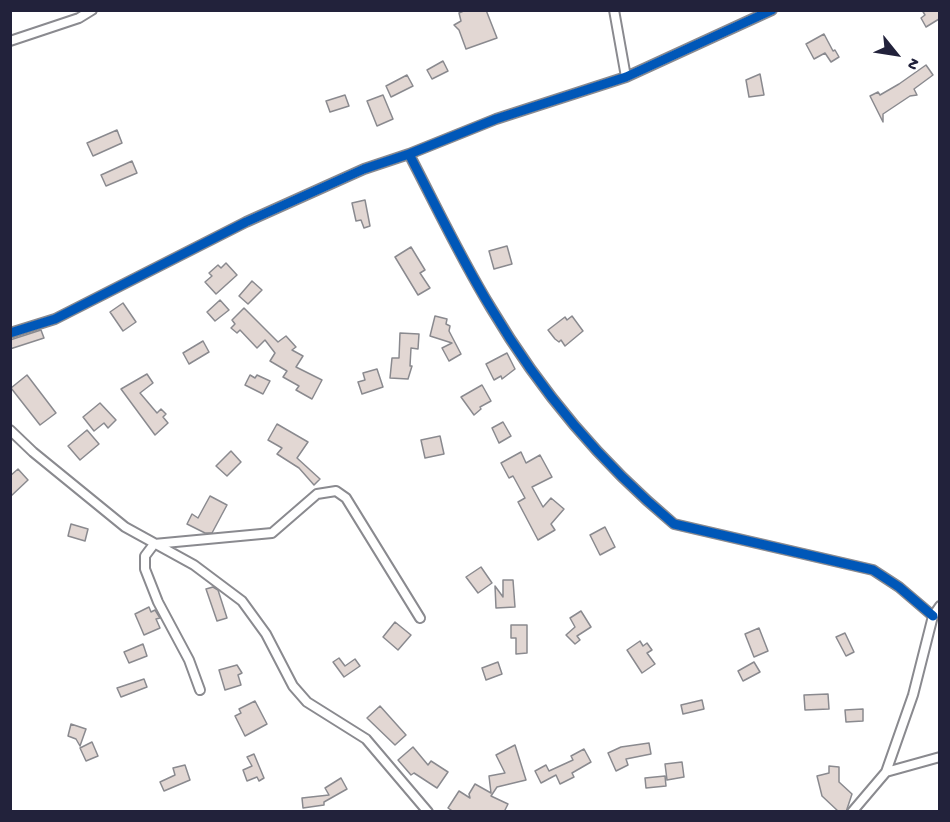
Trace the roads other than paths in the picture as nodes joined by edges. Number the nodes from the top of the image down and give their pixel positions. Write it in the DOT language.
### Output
graph roads {
  1 [pos="92,10"];
  2 [pos="614,10"];
  3 [pos="772,10"];
  4 [pos="10,41"];
  5 [pos="626,77"];
  6 [pos="409,154"];
  7 [pos="10,333"];
  8 [pos="10,430"];
  9 [pos="154,544"];
  10 [pos="939,606"];
  11 [pos="933,616"];
  12 [pos="420,618"];
  13 [pos="200,690"];
  14 [pos="939,757"];
  15 [pos="886,772"];
  16 [pos="428,812"];
  17 [pos="852,812"];
  1 -- 4 [label="street"];
  2 -- 5 [label="street"];
  3 -- 5 [label="street"];
  5 -- 6 [label="street"];
  6 -- 7 [label="street"];
  6 -- 11 [label="street"];
  8 -- 9 [label="street"];
  9 -- 12 [label="street"];
  9 -- 13 [label="street"];
  9 -- 16 [label="street"];
  10 -- 11 [label="street"];
  11 -- 15 [label="street"];
  14 -- 15 [label="street"];
  15 -- 17 [label="street"];
}
